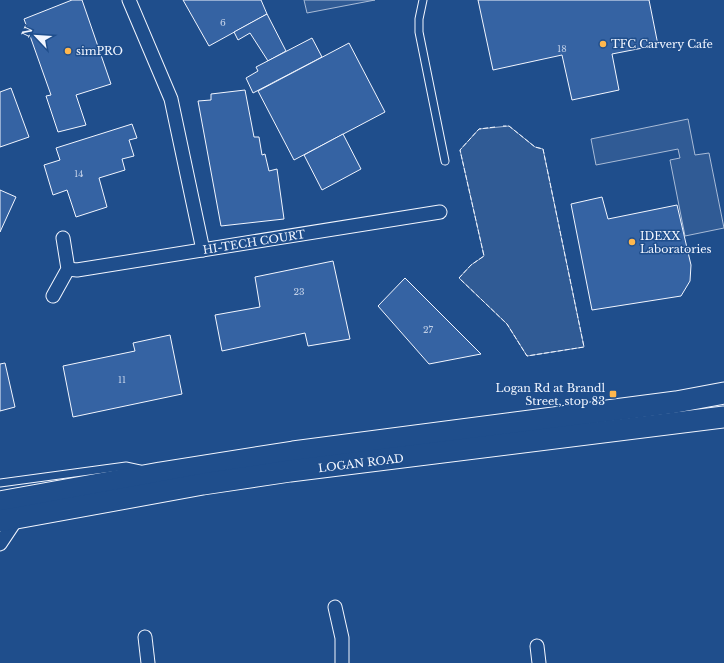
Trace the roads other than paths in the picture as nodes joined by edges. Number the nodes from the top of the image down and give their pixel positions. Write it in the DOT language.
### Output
graph roads {
  1 [pos="129,0"];
  2 [pos="423,0"];
  3 [pos="445,161"];
  4 [pos="440,212"];
  5 [pos="63,238"];
  6 [pos="203,250"];
  7 [pos="68,269"];
  8 [pos="53,296"];
  9 [pos="724,394"];
  10 [pos="724,417"];
  11 [pos="160,472"];
  12 [pos="0,483"];
  13 [pos="0,502"];
  14 [pos="9,519"];
  15 [pos="0,544"];
  16 [pos="335,607"];
  17 [pos="145,637"];
  18 [pos="537,646"];
  19 [pos="148,663"];
  20 [pos="342,663"];
  21 [pos="539,663"];
  1 -- 6 [label="street"];
  2 -- 3 [label="lane"];
  4 -- 6 [label="street, HI-TECH COURT"];
  5 -- 7 [label="street"];
  6 -- 7 [label="street, HI-TECH COURT"];
  7 -- 8 [label="street"];
  9 -- 11 [label="main road, LOGAN ROAD"];
  10 -- 14 [label="main road, LOGAN ROAD"];
  11 -- 12 [label="lane, LOGAN ROAD"];
  11 -- 13 [label="main road, LOGAN ROAD"];
  14 -- 15 [label="street"];
  16 -- 20 [label="street"];
  17 -- 19 [label="street"];
  18 -- 21 [label="street"];
}
